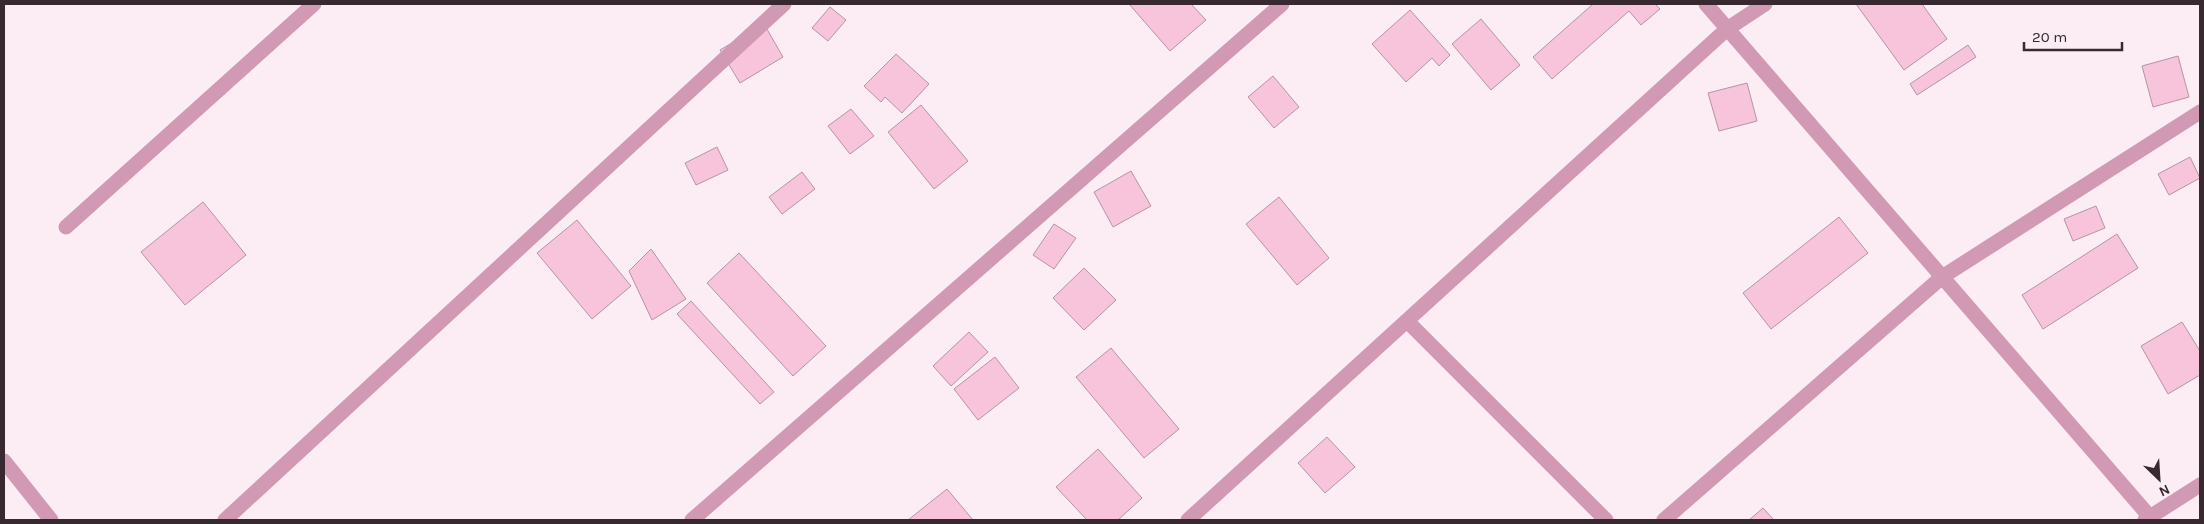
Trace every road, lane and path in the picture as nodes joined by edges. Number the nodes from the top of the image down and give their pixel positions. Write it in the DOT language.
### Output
graph roads {
  1 [pos="314,4"];
  2 [pos="784,4"];
  3 [pos="1282,4"];
  4 [pos="1706,4"];
  5 [pos="1765,4"];
  6 [pos="1727,29"];
  7 [pos="2200,112"];
  8 [pos="66,227"];
  9 [pos="1942,277"];
  10 [pos="1407,320"];
  11 [pos="4,461"];
  12 [pos="2200,485"];
  13 [pos="2147,519"];
  14 [pos="51,520"];
  15 [pos="225,520"];
  16 [pos="692,520"];
  17 [pos="1188,520"];
  18 [pos="1606,520"];
  19 [pos="1664,520"];
  1 -- 8 [label="street"];
  2 -- 15 [label="street"];
  3 -- 16 [label="street"];
  4 -- 6 [label="street"];
  5 -- 6 [label="street"];
  6 -- 9 [label="street"];
  6 -- 10 [label="street"];
  7 -- 9 [label="street"];
  9 -- 13 [label="street"];
  9 -- 19 [label="street"];
  10 -- 17 [label="street"];
  10 -- 18 [label="street"];
  11 -- 14 [label="street"];
  12 -- 13 [label="street"];
}
